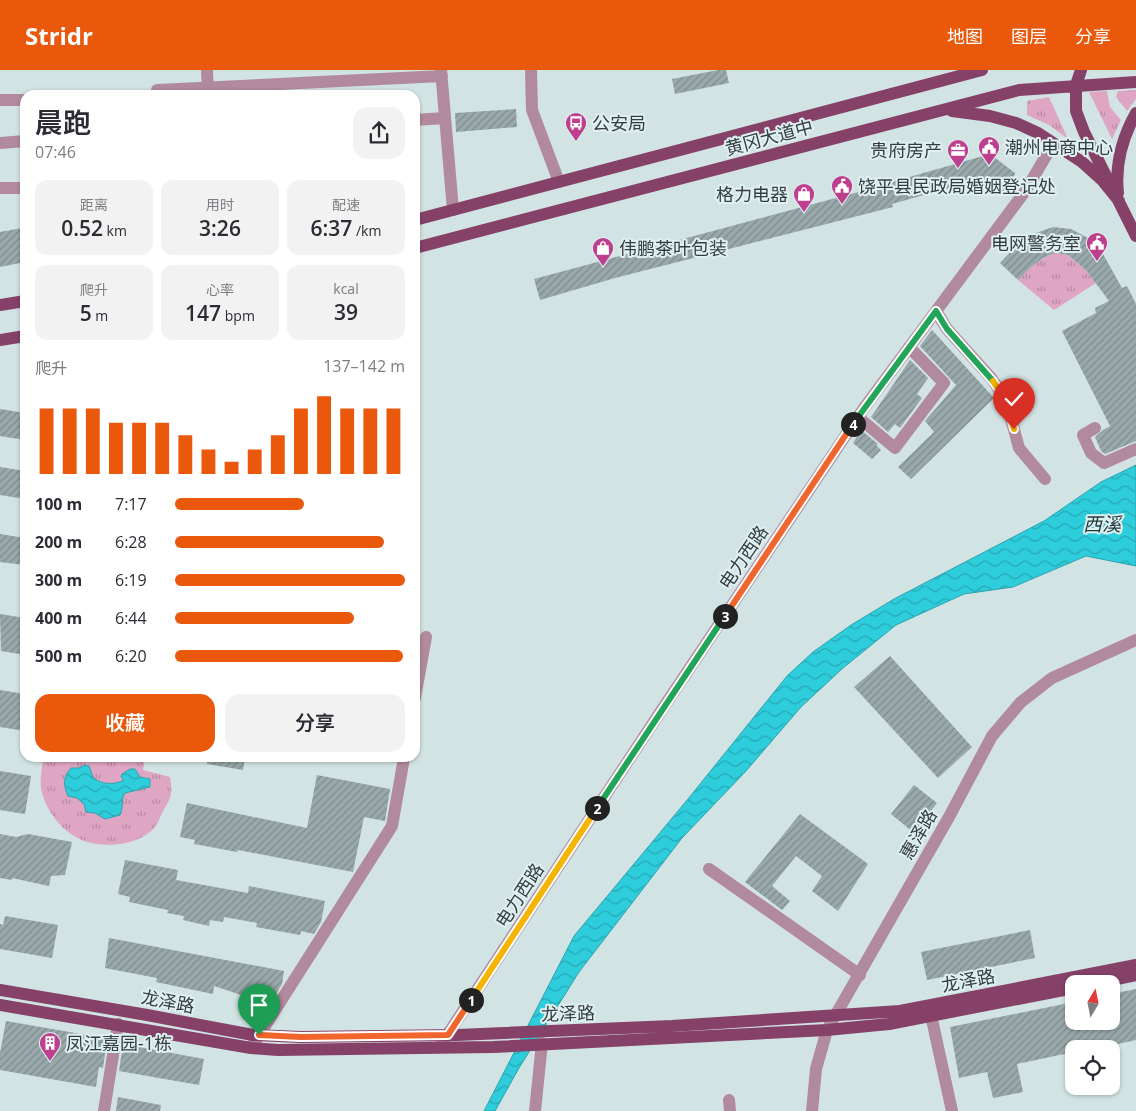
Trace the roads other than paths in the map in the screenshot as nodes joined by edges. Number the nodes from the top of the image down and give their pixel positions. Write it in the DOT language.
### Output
graph roads {
  1 [pos="207,70"];
  2 [pos="530,70"];
  3 [pos="982,70"];
  4 [pos="1081,70"];
  5 [pos="442,73"];
  6 [pos="1136,82"];
  7 [pos="1076,85"];
  8 [pos="208,90"];
  9 [pos="233,90"];
  10 [pos="0,100"];
  11 [pos="20,100"];
  12 [pos="940,110"];
  13 [pos="1136,113"];
  14 [pos="445,118"];
  15 [pos="420,120"];
  16 [pos="20,141"];
  17 [pos="0,143"];
  18 [pos="1053,144"];
  19 [pos="558,182"];
  20 [pos="0,188"];
  21 [pos="20,188"];
  22 [pos="1119,201"];
  23 [pos="453,210"];
  24 [pos="420,219"];
  25 [pos="1136,236"];
  26 [pos="420,247"];
  27 [pos="20,302"];
  28 [pos="0,304"];
  29 [pos="936,311"];
  30 [pos="20,337"];
  31 [pos="0,340"];
  32 [pos="910,347"];
  33 [pos="858,417"];
  34 [pos="1095,428"];
  35 [pos="1136,448"];
  36 [pos="1045,479"];
  37 [pos="426,637"];
  38 [pos="1136,640"];
  39 [pos="420,670"];
  40 [pos="403,762"];
  41 [pos="710,869"];
  42 [pos="1136,965"];
  43 [pos="860,975"];
  44 [pos="1136,976"];
  45 [pos="1120,979"];
  46 [pos="1065,989"];
  47 [pos="0,990"];
  48 [pos="0,1005"];
  49 [pos="929,1011"];
  50 [pos="834,1016"];
  51 [pos="118,1024"];
  52 [pos="827,1030"];
  53 [pos="259,1035"];
  54 [pos="448,1035"];
  55 [pos="542,1043"];
  56 [pos="251,1048"];
  57 [pos="439,1048"];
  58 [pos="104,1111"];
  59 [pos="535,1111"];
  60 [pos="812,1111"];
  61 [pos="952,1111"];
  1 -- 8 [label="street"];
  2 -- 19 [label="street"];
  3 -- 19 [label="main road, 黄冈大道中"];
  4 -- 7 [label="main road"];
  5 -- 9 [label="street"];
  5 -- 14 [label="street"];
  6 -- 7 [label="main road, 黄冈大道中"];
  7 -- 12 [label="main road, 黄冈大道中"];
  7 -- 22 [label="main road"];
  10 -- 11 [label="street"];
  12 -- 18 [label="main road"];
  12 -- 26 [label="main road, 黄冈大道中"];
  13 -- 22 [label="main road"];
  14 -- 15 [label="street"];
  14 -- 23 [label="street"];
  16 -- 17 [label="street"];
  18 -- 22 [label="main road"];
  18 -- 29 [label="street, 电力西路"];
  19 -- 23 [label="main road, 黄冈大道中"];
  20 -- 21 [label="street"];
  22 -- 25 [label="main road"];
  23 -- 24 [label="main road, 黄冈大道中"];
  27 -- 28 [label="main road"];
  29 -- 32 [label="street, 电力西路"];
  29 -- 36 [label="street"];
  30 -- 31 [label="main road"];
  32 -- 33 [label="street, 电力西路"];
  32 -- 33 [label="street"];
  33 -- 54 [label="street, 电力西路"];
  34 -- 35 [label="street"];
  37 -- 39 [label="street"];
  38 -- 43 [label="street, 惠泽路"];
  40 -- 53 [label="street"];
  41 -- 43 [label="street"];
  42 -- 49 [label="main road, 龙泽路"];
  43 -- 50 [label="street, 惠泽路"];
  44 -- 45 [label="main road"];
  46 -- 49 [label="main road, 龙泽路"];
  47 -- 53 [label="main road, 龙泽路"];
  48 -- 51 [label="main road, 龙泽路"];
  49 -- 50 [label="main road, 龙泽路"];
  49 -- 52 [label="main road, 龙泽路"];
  49 -- 61 [label="street"];
  50 -- 52 [label="street, 惠泽路"];
  50 -- 54 [label="main road, 龙泽路"];
  51 -- 56 [label="main road, 龙泽路"];
  51 -- 58 [label="street"];
  52 -- 55 [label="main road, 龙泽路"];
  52 -- 60 [label="street, 惠泽路"];
  53 -- 54 [label="main road, 龙泽路"];
  53 -- 56 [label="street"];
  54 -- 57 [label="street, 电力西路"];
  55 -- 57 [label="main road, 龙泽路"];
  55 -- 59 [label="street"];
  56 -- 57 [label="main road, 龙泽路"];
}
